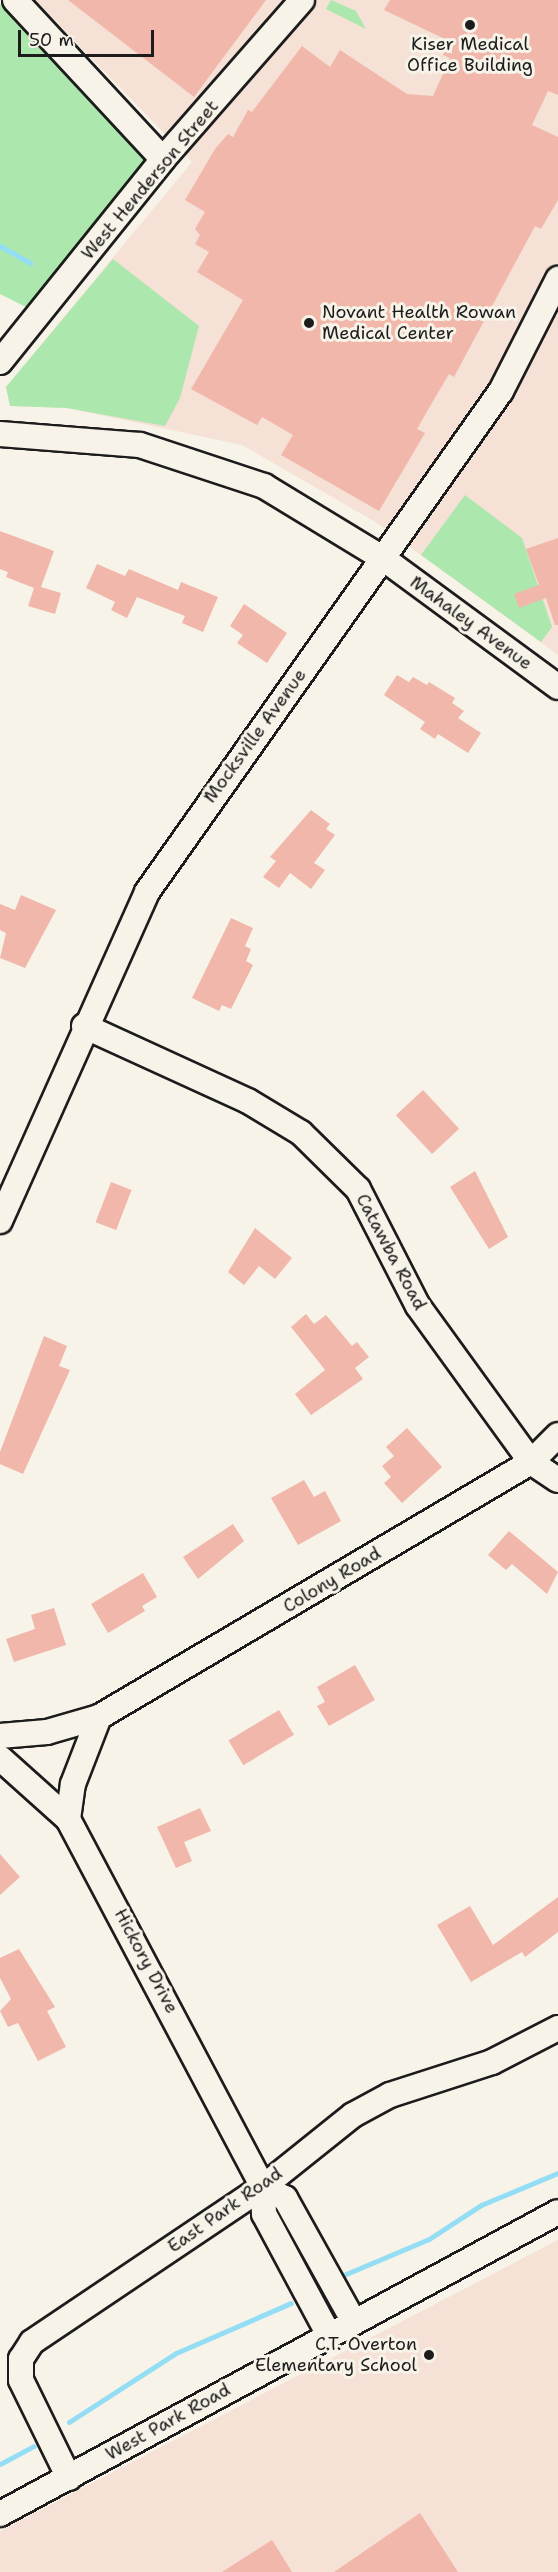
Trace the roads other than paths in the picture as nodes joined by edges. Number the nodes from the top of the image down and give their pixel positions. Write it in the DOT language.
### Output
graph roads {
  1 [pos="15,0"];
  2 [pos="302,0"];
  3 [pos="163,159"];
  4 [pos="558,279"];
  5 [pos="0,362"];
  6 [pos="0,434"];
  7 [pos="384,559"];
  8 [pos="558,687"];
  9 [pos="84,1026"];
  10 [pos="0,1221"];
  11 [pos="558,1435"];
  12 [pos="531,1462"];
  13 [pos="558,1480"];
  14 [pos="99,1717"];
  15 [pos="0,1736"];
  16 [pos="0,1758"];
  17 [pos="68,1819"];
  18 [pos="558,2028"];
  19 [pos="263,2187"];
  20 [pos="558,2212"];
  21 [pos="354,2322"];
  22 [pos="329,2335"];
  23 [pos="69,2478"];
  24 [pos="0,2514"];
  1 -- 3 [label="street"];
  2 -- 3 [label="street, West Henderson Street"];
  3 -- 5 [label="street, West Henderson Street"];
  4 -- 7 [label="street, Mocksville Avenue"];
  6 -- 7 [label="street, Mahaley Avenue"];
  7 -- 8 [label="street, Mahaley Avenue"];
  7 -- 9 [label="street, Mocksville Avenue"];
  9 -- 10 [label="street, Mocksville Avenue"];
  9 -- 12 [label="street, Catawba Road"];
  11 -- 12 [label="street, Colony Road"];
  12 -- 13 [label="street, Catawba Road"];
  12 -- 14 [label="street, Colony Road"];
  14 -- 15 [label="street, Colony Road"];
  14 -- 17 [label="street"];
  16 -- 17 [label="street, Hickory Drive"];
  17 -- 19 [label="street, Hickory Drive"];
  18 -- 19 [label="street, East Park Road"];
  19 -- 21 [label="street, Hickory Drive"];
  19 -- 22 [label="street, Hickory Drive"];
  19 -- 23 [label="street, East Park Road"];
  20 -- 21 [label="street, West Park Road"];
  21 -- 22 [label="street, West Park Road"];
  22 -- 23 [label="street, West Park Road"];
  23 -- 24 [label="street, West Park Road"];
}
